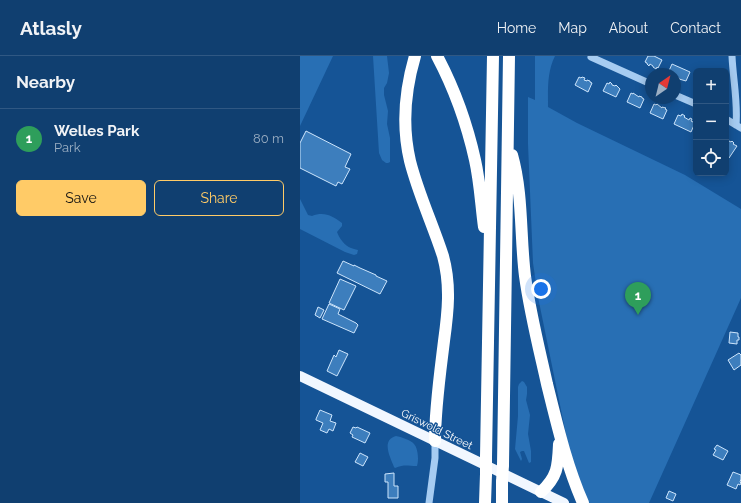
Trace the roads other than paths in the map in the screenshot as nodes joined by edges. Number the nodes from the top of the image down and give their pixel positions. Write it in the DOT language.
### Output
graph roads {
  1 [pos="415,56"];
  2 [pos="437,56"];
  3 [pos="493,56"];
  4 [pos="509,56"];
  5 [pos="732,56"];
  6 [pos="591,57"];
  7 [pos="645,81"];
  8 [pos="681,98"];
  9 [pos="693,103"];
  10 [pos="729,121"];
  11 [pos="739,127"];
  12 [pos="508,142"];
  13 [pos="490,273"];
  14 [pos="300,376"];
  15 [pos="560,435"];
  16 [pos="435,441"];
  17 [pos="541,492"];
  18 [pos="429,503"];
  19 [pos="485,503"];
  20 [pos="502,503"];
  21 [pos="564,503"];
  22 [pos="583,503"];
  1 -- 16 [label="highway"];
  2 -- 13 [label="highway"];
  3 -- 13 [label="highway"];
  4 -- 12 [label="highway"];
  5 -- 11 [label="street"];
  6 -- 7 [label="street"];
  8 -- 9 [label="street"];
  10 -- 11 [label="street"];
  12 -- 15 [label="highway"];
  12 -- 20 [label="highway, bridge"];
  13 -- 19 [label="highway, bridge"];
  14 -- 16 [label="main road, Griswold Street"];
  15 -- 17 [label="highway"];
  15 -- 22 [label="highway"];
  16 -- 17 [label="main road, Griswold Street"];
  16 -- 18 [label="street"];
  17 -- 21 [label="main road, Griswold Street"];
}
